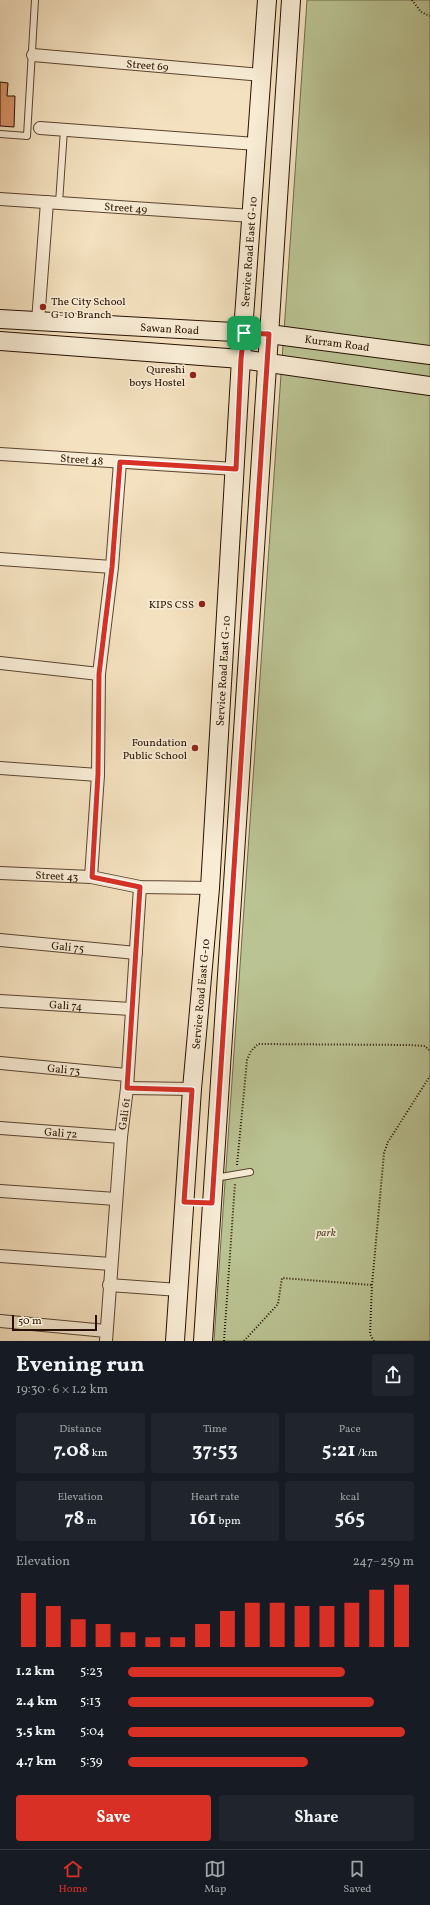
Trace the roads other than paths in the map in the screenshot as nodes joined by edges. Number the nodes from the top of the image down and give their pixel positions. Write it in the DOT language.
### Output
graph roads {
  1 [pos="35,0"];
  2 [pos="267,0"];
  3 [pos="291,0"];
  4 [pos="33,55"];
  5 [pos="262,75"];
  6 [pos="40,128"];
  7 [pos="64,130"];
  8 [pos="0,134"];
  9 [pos="257,144"];
  10 [pos="0,199"];
  11 [pos="53,202"];
  12 [pos="252,216"];
  13 [pos="0,319"];
  14 [pos="38,321"];
  15 [pos="244,333"];
  16 [pos="269,334"];
  17 [pos="0,341"];
  18 [pos="430,355"];
  19 [pos="241,359"];
  20 [pos="268,362"];
  21 [pos="430,386"];
  22 [pos="0,454"];
  23 [pos="120,462"];
  24 [pos="236,469"];
  25 [pos="0,559"];
  26 [pos="112,567"];
  27 [pos="0,663"];
  28 [pos="99,674"];
  29 [pos="0,768"];
  30 [pos="98,774"];
  31 [pos="0,872"];
  32 [pos="92,877"];
  33 [pos="140,887"];
  34 [pos="210,888"];
  35 [pos="0,940"];
  36 [pos="136,953"];
  37 [pos="0,1001"];
  38 [pos="131,1009"];
  39 [pos="0,1064"];
  40 [pos="127,1075"];
  41 [pos="127,1088"];
  42 [pos="192,1090"];
  43 [pos="0,1128"];
  44 [pos="121,1137"];
  45 [pos="250,1172"];
  46 [pos="213,1179"];
  47 [pos="0,1191"];
  48 [pos="116,1198"];
  49 [pos="184,1202"];
  50 [pos="212,1203"];
  51 [pos="0,1256"];
  52 [pos="111,1264"];
  53 [pos="110,1285"];
  54 [pos="179,1290"];
  55 [pos="0,1321"];
  56 [pos="106,1336"];
  57 [pos="175,1341"];
  58 [pos="202,1341"];
  1 -- 4 [label="lane"];
  2 -- 5 [label="main road, Service Road East G-10"];
  3 -- 16 [label="main road"];
  4 -- 5 [label="street, Street 69"];
  4 -- 8 [label="lane"];
  5 -- 9 [label="main road, Service Road East G-10"];
  6 -- 7 [label="street"];
  7 -- 9 [label="street"];
  7 -- 11 [label="lane"];
  9 -- 12 [label="main road, Service Road East G-10"];
  10 -- 11 [label="street, Street 49"];
  11 -- 12 [label="street, Street 49"];
  11 -- 14 [label="street"];
  12 -- 15 [label="main road, Service Road East G-10"];
  13 -- 14 [label="main road, Sawan Road"];
  14 -- 15 [label="main road, Sawan Road"];
  15 -- 16 [label="main road, Kurram Road"];
  15 -- 19 [label="main road, Service Road East G-10"];
  16 -- 18 [label="main road, Kurram Road"];
  16 -- 20 [label="main road"];
  17 -- 19 [label="main road"];
  19 -- 20 [label="main road"];
  19 -- 24 [label="main road, Service Road East G-10"];
  20 -- 21 [label="main road"];
  20 -- 46 [label="main road"];
  22 -- 23 [label="street, Street 48"];
  23 -- 24 [label="street, Street 48"];
  23 -- 26 [label="street"];
  24 -- 34 [label="main road, Service Road East G-10"];
  25 -- 26 [label="street"];
  26 -- 28 [label="street"];
  27 -- 28 [label="street"];
  28 -- 30 [label="street"];
  29 -- 30 [label="street"];
  30 -- 32 [label="street"];
  31 -- 32 [label="street, Street 43"];
  32 -- 33 [label="street, Street 43"];
  33 -- 34 [label="street, Street 43"];
  33 -- 36 [label="street, Gali 61"];
  34 -- 42 [label="main road, Service Road East G-10"];
  35 -- 36 [label="street, Gali 75"];
  36 -- 38 [label="street, Gali 61"];
  37 -- 38 [label="street, Gali 74"];
  38 -- 40 [label="street, Gali 61"];
  39 -- 40 [label="street, Gali 73"];
  40 -- 41 [label="street, Gali 61"];
  41 -- 42 [label="street"];
  41 -- 44 [label="street, Gali 61"];
  42 -- 49 [label="main road, Service Road East G-10"];
  43 -- 44 [label="street, Gali 72"];
  44 -- 48 [label="street, Gali 61"];
  45 -- 46 [label="lane"];
  46 -- 50 [label="main road"];
  47 -- 48 [label="street"];
  48 -- 52 [label="street, Gali 61"];
  49 -- 50 [label="main road"];
  49 -- 54 [label="main road, Service Road East G-10"];
  50 -- 58 [label="main road"];
  51 -- 52 [label="street"];
  52 -- 53 [label="street, Gali 61"];
  53 -- 54 [label="street"];
  53 -- 56 [label="street, Gali 61"];
  54 -- 57 [label="main road, Service Road East G-10"];
  55 -- 56 [label="street"];
}
